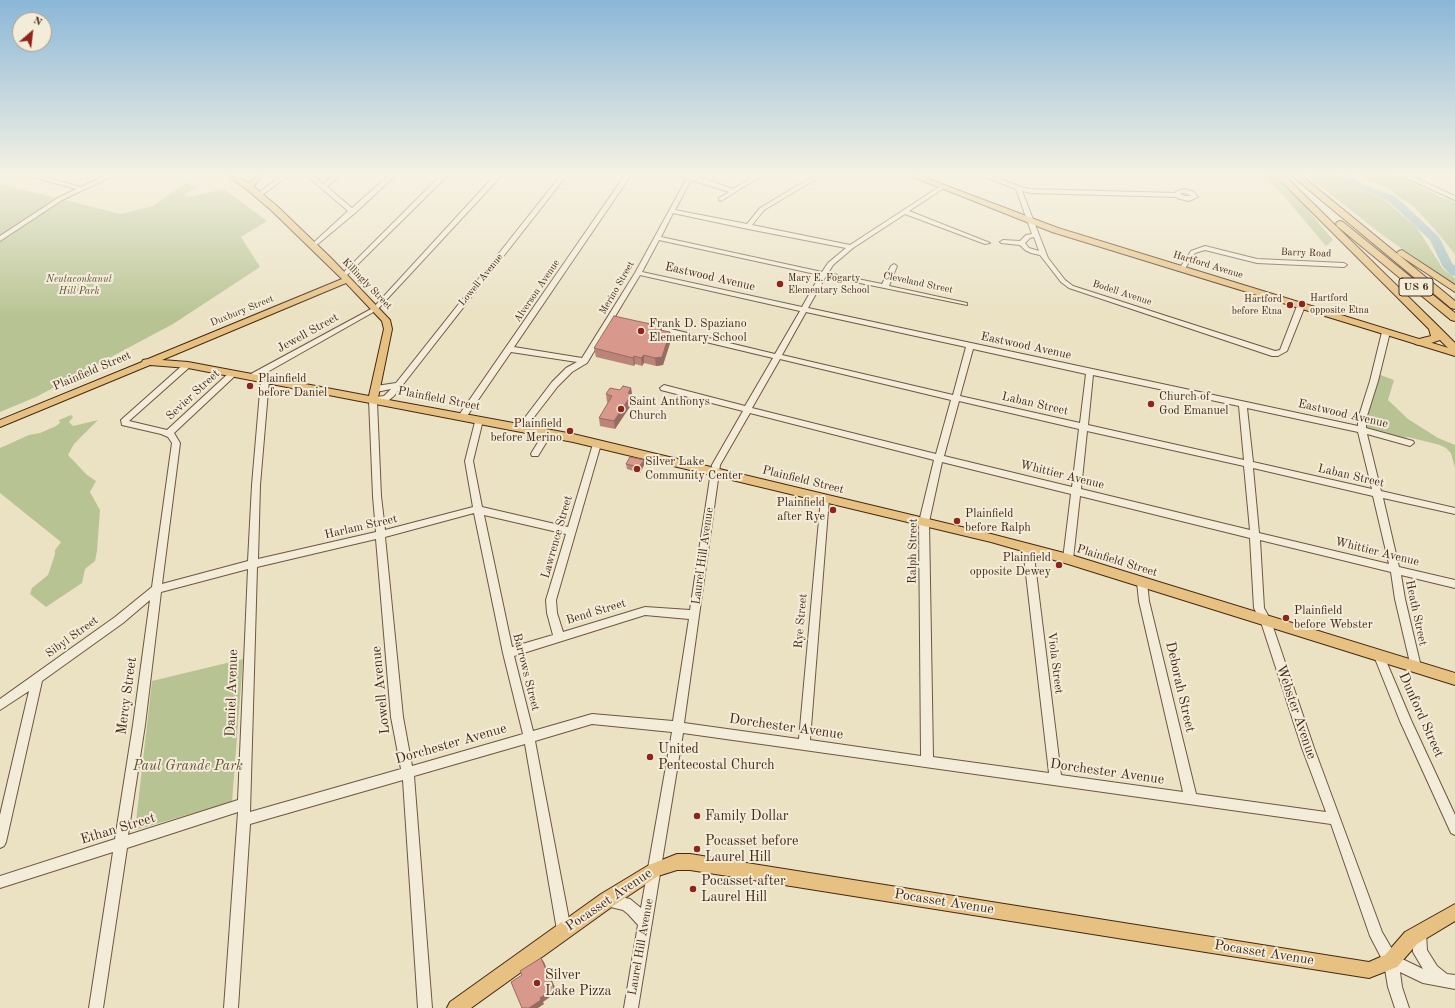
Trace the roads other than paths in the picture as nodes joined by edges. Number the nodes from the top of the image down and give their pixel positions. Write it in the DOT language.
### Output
graph roads {
  1 [pos="25,222"];
  2 [pos="288,222"];
  3 [pos="341,222"];
  4 [pos="399,222"];
  5 [pos="455,222"];
  6 [pos="527,222"];
  7 [pos="596,222"];
  8 [pos="665,222"];
  9 [pos="728,222"];
  10 [pos="751,222"];
  11 [pos="891,222"];
  12 [pos="932,222"];
  13 [pos="1031,222"];
  14 [pos="1034,222"];
  15 [pos="1327,222"];
  16 [pos="1338,222"];
  17 [pos="1352,222"];
  18 [pos="1359,222"];
  19 [pos="748,226"];
  20 [pos="1036,235"];
  21 [pos="656,238"];
  22 [pos="0,239"];
  23 [pos="1003,242"];
  24 [pos="987,243"];
  25 [pos="1022,243"];
  26 [pos="313,246"];
  27 [pos="852,247"];
  28 [pos="1043,253"];
  29 [pos="1344,265"];
  30 [pos="894,266"];
  31 [pos="1182,269"];
  32 [pos="638,273"];
  33 [pos="825,274"];
  34 [pos="345,278"];
  35 [pos="885,286"];
  36 [pos="1455,289"];
  37 [pos="965,304"];
  38 [pos="1301,306"];
  39 [pos="1455,306"];
  40 [pos="375,309"];
  41 [pos="804,310"];
  42 [pos="611,316"];
  43 [pos="1455,318"];
  44 [pos="623,319"];
  45 [pos="645,325"];
  46 [pos="1433,327"];
  47 [pos="1386,332"];
  48 [pos="1419,342"];
  49 [pos="970,346"];
  50 [pos="509,349"];
  51 [pos="1455,349"];
  52 [pos="1455,353"];
  53 [pos="776,357"];
  54 [pos="584,361"];
  55 [pos="146,362"];
  56 [pos="188,365"];
  57 [pos="1090,372"];
  58 [pos="233,374"];
  59 [pos="252,377"];
  60 [pos="265,380"];
  61 [pos="664,388"];
  62 [pos="374,395"];
  63 [pos="956,398"];
  64 [pos="1243,404"];
  65 [pos="747,410"];
  66 [pos="462,417"];
  67 [pos="479,420"];
  68 [pos="0,424"];
  69 [pos="1084,427"];
  70 [pos="521,428"];
  71 [pos="1362,430"];
  72 [pos="548,433"];
  73 [pos="168,434"];
  74 [pos="1410,443"];
  75 [pos="596,444"];
  76 [pos="535,454"];
  77 [pos="939,458"];
  78 [pos="1248,465"];
  79 [pos="715,472"];
  80 [pos="1076,491"];
  81 [pos="1377,494"];
  82 [pos="825,498"];
  83 [pos="478,509"];
  84 [pos="1455,511"];
  85 [pos="924,522"];
  86 [pos="570,532"];
  87 [pos="1255,534"];
  88 [pos="380,535"];
  89 [pos="1028,548"];
  90 [pos="1068,559"];
  91 [pos="252,564"];
  92 [pos="1395,569"];
  93 [pos="1142,582"];
  94 [pos="1455,584"];
  95 [pos="157,589"];
  96 [pos="695,615"];
  97 [pos="1266,621"];
  98 [pos="559,637"];
  99 [pos="508,653"];
  100 [pos="1379,656"];
  101 [pos="1416,667"];
  102 [pos="37,678"];
  103 [pos="1455,679"];
  104 [pos="0,705"];
  105 [pos="678,727"];
  106 [pos="529,737"];
  107 [pos="804,745"];
  108 [pos="927,762"];
  109 [pos="408,773"];
  110 [pos="1056,781"];
  111 [pos="1191,799"];
  112 [pos="245,804"];
  113 [pos="1335,819"];
  114 [pos="244,820"];
  115 [pos="1455,829"];
  116 [pos="0,842"];
  117 [pos="121,844"];
  118 [pos="654,870"];
  119 [pos="0,882"];
  120 [pos="607,900"];
  121 [pos="1455,912"];
  122 [pos="645,923"];
  123 [pos="564,930"];
  124 [pos="1419,933"];
  125 [pos="1391,961"];
  126 [pos="1450,981"];
  127 [pos="96,1008"];
  128 [pos="231,1008"];
  129 [pos="425,1008"];
  130 [pos="456,1008"];
  131 [pos="631,1008"];
  132 [pos="1402,1008"];
  1 -- 22 [label="street"];
  2 -- 26 [label="main road, Killingly Street"];
  3 -- 26 [label="street"];
  4 -- 34 [label="street"];
  5 -- 40 [label="street, Jewell Street"];
  6 -- 62 [label="street, Lowell Avenue"];
  7 -- 50 [label="street, Alverson Avenue"];
  8 -- 21 [label="street, Merino Street"];
  9 -- 19 [label="street"];
  10 -- 19 [label="street"];
  11 -- 27 [label="street, Laurel Hill Avenue"];
  12 -- 24 [label="street"];
  13 -- 20 [label="street, Bodell Avenue"];
  14 -- 31 [label="main road, Hartford Avenue"];
  15 -- 46 [label="highway"];
  16 -- 43 [label="highway, US 6"];
  17 -- 39 [label="highway, US 6"];
  18 -- 36 [label="highway"];
  19 -- 27 [label="street"];
  20 -- 25 [label="street"];
  20 -- 28 [label="street, Bodell Avenue"];
  21 -- 32 [label="street, Merino Street"];
  21 -- 33 [label="street, Cleveland Street"];
  23 -- 25 [label="street"];
  25 -- 28 [label="street"];
  26 -- 34 [label="main road, Killingly Street"];
  27 -- 33 [label="street, Laurel Hill Avenue"];
  28 -- 38 [label="street, Bodell Avenue"];
  29 -- 31 [label="street, Barry Road"];
  30 -- 35 [label="street"];
  31 -- 38 [label="main road, Hartford Avenue"];
  32 -- 41 [label="street, Eastwood Avenue"];
  32 -- 42 [label="street, Merino Street"];
  33 -- 35 [label="street, Cleveland Street"];
  33 -- 41 [label="street, Laurel Hill Avenue"];
  34 -- 40 [label="main road, Killingly Street"];
  34 -- 55 [label="main road, Duxbury Street"];
  35 -- 37 [label="street, Cleveland Street"];
  38 -- 47 [label="main road, Hartford Avenue"];
  40 -- 59 [label="street, Jewell Street"];
  40 -- 62 [label="main road, Killingly Street"];
  41 -- 49 [label="street, Eastwood Avenue"];
  41 -- 53 [label="street, Laurel Hill Avenue"];
  42 -- 44 [label="street"];
  42 -- 54 [label="street, Merino Street"];
  45 -- 53 [label="street, Laban Street"];
  46 -- 48 [label="highway"];
  46 -- 51 [label="highway"];
  47 -- 48 [label="main road, Hartford Avenue"];
  47 -- 71 [label="street, Heath Street"];
  48 -- 52 [label="main road, Hartford Avenue"];
  49 -- 57 [label="street, Eastwood Avenue"];
  49 -- 63 [label="street, Ralph Street"];
  50 -- 54 [label="street"];
  50 -- 66 [label="street, Alverson Avenue"];
  53 -- 63 [label="street, Laban Street"];
  53 -- 65 [label="street, Laurel Hill Avenue"];
  54 -- 70 [label="street, Merino Street"];
  55 -- 56 [label="main road, Plainfield Street"];
  55 -- 68 [label="main road, Plainfield Street"];
  56 -- 58 [label="main road, Plainfield Street"];
  56 -- 73 [label="street"];
  57 -- 64 [label="street, Eastwood Avenue"];
  57 -- 69 [label="street"];
  58 -- 59 [label="main road, Plainfield Street"];
  58 -- 73 [label="street, Sevier Street"];
  59 -- 60 [label="main road, Plainfield Street"];
  60 -- 62 [label="main road, Plainfield Street"];
  60 -- 91 [label="street, Daniel Avenue"];
  61 -- 65 [label="street, Whittier Avenue"];
  62 -- 66 [label="main road, Plainfield Street"];
  62 -- 88 [label="street, Lowell Avenue"];
  63 -- 69 [label="street, Laban Street"];
  63 -- 77 [label="street, Ralph Street"];
  64 -- 71 [label="street, Eastwood Avenue"];
  64 -- 78 [label="street, Webster Avenue"];
  65 -- 77 [label="street, Whittier Avenue"];
  65 -- 79 [label="street, Laurel Hill Avenue"];
  66 -- 67 [label="main road, Plainfield Street"];
  67 -- 70 [label="main road, Plainfield Street"];
  67 -- 83 [label="street, Barrows Street"];
  69 -- 78 [label="street, Laban Street"];
  69 -- 80 [label="street"];
  70 -- 72 [label="main road, Plainfield Street"];
  71 -- 74 [label="street, Eastwood Avenue"];
  71 -- 81 [label="street, Heath Street"];
  72 -- 75 [label="main road, Plainfield Street"];
  72 -- 76 [label="street"];
  73 -- 95 [label="street, Mercy Street"];
  75 -- 79 [label="main road, Plainfield Street"];
  75 -- 86 [label="street, Lawrence Street"];
  77 -- 80 [label="street, Whittier Avenue"];
  77 -- 85 [label="street, Ralph Street"];
  78 -- 81 [label="street, Laban Street"];
  78 -- 87 [label="street, Webster Avenue"];
  79 -- 82 [label="main road, Plainfield Street"];
  79 -- 96 [label="street, Laurel Hill Avenue"];
  80 -- 87 [label="street, Whittier Avenue"];
  80 -- 90 [label="street"];
  81 -- 84 [label="street, Laban Street"];
  81 -- 92 [label="street, Heath Street"];
  82 -- 85 [label="main road, Plainfield Street"];
  82 -- 107 [label="street, Rye Street"];
  83 -- 86 [label="street"];
  83 -- 88 [label="street, Harlam Street"];
  83 -- 99 [label="street, Barrows Street"];
  85 -- 89 [label="main road, Plainfield Street"];
  85 -- 108 [label="street, Ralph Street"];
  86 -- 98 [label="street, Lawrence Street"];
  87 -- 92 [label="street, Whittier Avenue"];
  87 -- 97 [label="street, Webster Avenue"];
  88 -- 91 [label="street, Harlam Street"];
  88 -- 109 [label="street, Lowell Avenue"];
  89 -- 90 [label="main road, Plainfield Street"];
  89 -- 110 [label="street, Viola Street"];
  90 -- 93 [label="main road, Plainfield Street"];
  91 -- 95 [label="street, Harlam Street"];
  91 -- 112 [label="street, Daniel Avenue"];
  92 -- 94 [label="street, Whittier Avenue"];
  92 -- 101 [label="street, Heath Street"];
  93 -- 97 [label="main road, Plainfield Street"];
  93 -- 111 [label="street, Deborah Street"];
  95 -- 102 [label="street, Sibyl Street"];
  95 -- 117 [label="street, Mercy Street"];
  96 -- 98 [label="street, Bend Street"];
  96 -- 105 [label="street, Laurel Hill Avenue"];
  97 -- 100 [label="main road, Plainfield Street"];
  97 -- 113 [label="street, Webster Avenue"];
  98 -- 99 [label="street, Bend Street"];
  99 -- 106 [label="street, Barrows Street"];
  100 -- 101 [label="main road, Plainfield Street"];
  100 -- 115 [label="street, Dunford Street"];
  101 -- 103 [label="main road, Plainfield Street"];
  102 -- 104 [label="street, Sibyl Street"];
  102 -- 116 [label="street"];
  105 -- 106 [label="street, Dorchester Avenue"];
  105 -- 107 [label="street, Dorchester Avenue"];
  105 -- 118 [label="street, Laurel Hill Avenue"];
  106 -- 109 [label="street, Dorchester Avenue"];
  106 -- 123 [label="street, Barrows Street"];
  107 -- 108 [label="street, Dorchester Avenue"];
  108 -- 110 [label="street, Dorchester Avenue"];
  109 -- 114 [label="street, Dorchester Avenue"];
  109 -- 129 [label="street, Lowell Avenue"];
  110 -- 111 [label="street, Dorchester Avenue"];
  111 -- 113 [label="street, Dorchester Avenue"];
  112 -- 114 [label="street, Daniel Avenue"];
  112 -- 117 [label="street, Ethan Street"];
  113 -- 125 [label="street, Webster Avenue"];
  114 -- 128 [label="street, Daniel Avenue"];
  117 -- 119 [label="street, Ethan Street"];
  117 -- 127 [label="street, Mercy Street"];
  118 -- 120 [label="main road, Pocasset Avenue"];
  118 -- 122 [label="street, Laurel Hill Avenue"];
  118 -- 125 [label="main road, Pocasset Avenue"];
  120 -- 122 [label="street"];
  120 -- 123 [label="main road, Pocasset Avenue"];
  121 -- 124 [label="main road, Pocasset Avenue"];
  122 -- 131 [label="street, Laurel Hill Avenue"];
  123 -- 130 [label="main road, Pocasset Avenue"];
  124 -- 125 [label="main road, Pocasset Avenue"];
  124 -- 126 [label="street"];
  125 -- 126 [label="street"];
  125 -- 132 [label="street, Webster Avenue"];
}
